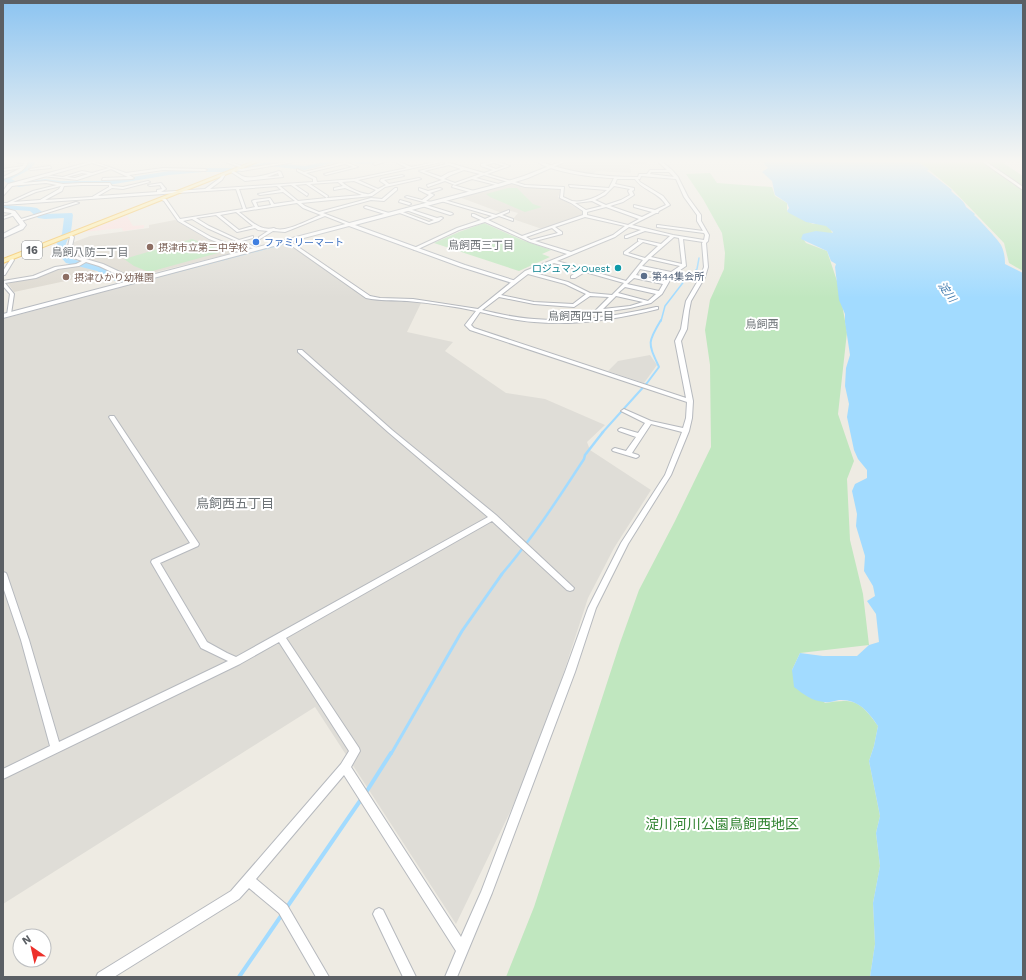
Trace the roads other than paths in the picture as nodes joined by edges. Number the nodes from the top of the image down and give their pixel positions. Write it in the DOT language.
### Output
graph roads {
  1 [pos="64,207"];
  2 [pos="133,207"];
  3 [pos="169,207"];
  4 [pos="244,207"];
  5 [pos="264,207"];
  6 [pos="306,207"];
  7 [pos="324,207"];
  8 [pos="342,207"];
  9 [pos="410,207"];
  10 [pos="433,207"];
  11 [pos="471,207"];
  12 [pos="579,207"];
  13 [pos="603,207"];
  14 [pos="608,207"];
  15 [pos="633,207"];
  16 [pos="638,207"];
  17 [pos="667,207"];
  18 [pos="693,207"];
  19 [pos="257,208"];
  20 [pos="369,209"];
  21 [pos="3,210"];
  22 [pos="245,210"];
  23 [pos="311,210"];
  24 [pos="626,210"];
  25 [pos="236,211"];
  26 [pos="508,211"];
  27 [pos="585,211"];
  28 [pos="399,212"];
  29 [pos="657,212"];
  30 [pos="318,213"];
  31 [pos="14,214"];
  32 [pos="217,214"];
  33 [pos="388,214"];
  34 [pos="451,214"];
  35 [pos="473,215"];
  36 [pos="498,215"];
  37 [pos="325,216"];
  38 [pos="585,216"];
  39 [pos="3,218"];
  40 [pos="193,218"];
  41 [pos="643,219"];
  42 [pos="20,220"];
  43 [pos="179,220"];
  44 [pos="486,220"];
  45 [pos="512,220"];
  46 [pos="662,222"];
  47 [pos="348,224"];
  48 [pos="628,226"];
  49 [pos="658,226"];
  50 [pos="256,227"];
  51 [pos="552,227"];
  52 [pos="274,229"];
  53 [pos="644,230"];
  54 [pos="238,231"];
  55 [pos="650,231"];
  56 [pos="704,232"];
  57 [pos="223,234"];
  58 [pos="69,235"];
  59 [pos="3,236"];
  60 [pos="673,236"];
  61 [pos="252,237"];
  62 [pos="522,237"];
  63 [pos="260,238"];
  64 [pos="626,238"];
  65 [pos="681,238"];
  66 [pos="636,239"];
  67 [pos="238,241"];
  68 [pos="287,241"];
  69 [pos="531,241"];
  70 [pos="642,241"];
  71 [pos="706,241"];
  72 [pos="660,245"];
  73 [pos="415,248"];
  74 [pos="256,249"];
  75 [pos="245,252"];
  76 [pos="572,254"];
  77 [pos="10,258"];
  78 [pos="648,259"];
  79 [pos="3,261"];
  80 [pos="85,261"];
  81 [pos="553,261"];
  82 [pos="684,266"];
  83 [pos="639,267"];
  84 [pos="584,270"];
  85 [pos="611,270"];
  86 [pos="527,272"];
  87 [pos="3,274"];
  88 [pos="673,274"];
  89 [pos="603,276"];
  90 [pos="633,276"];
  91 [pos="573,277"];
  92 [pos="135,281"];
  93 [pos="3,282"];
  94 [pos="514,282"];
  95 [pos="625,284"];
  96 [pos="666,284"];
  97 [pos="11,293"];
  98 [pos="660,293"];
  99 [pos="3,294"];
  100 [pos="588,294"];
  101 [pos="497,295"];
  102 [pos="614,295"];
  103 [pos="649,302"];
  104 [pos="656,308"];
  105 [pos="479,310"];
  106 [pos="598,311"];
  107 [pos="6,315"];
  108 [pos="592,318"];
  109 [pos="300,351"];
  110 [pos="690,400"];
  111 [pos="624,411"];
  112 [pos="112,417"];
  113 [pos="649,422"];
  114 [pos="621,430"];
  115 [pos="686,432"];
  116 [pos="640,436"];
  117 [pos="616,450"];
  118 [pos="628,453"];
  119 [pos="636,456"];
  120 [pos="493,517"];
  121 [pos="3,575"];
  122 [pos="570,588"];
  123 [pos="280,636"];
  124 [pos="237,661"];
  125 [pos="56,748"];
  126 [pos="345,767"];
  127 [pos="3,774"];
  128 [pos="248,880"];
  129 [pos="379,914"];
  130 [pos="462,949"];
  131 [pos="102,977"];
  132 [pos="323,977"];
  133 [pos="410,977"];
  134 [pos="451,977"];
  1 -- 42 [label="street"];
  2 -- 58 [label="main road, 16"];
  3 -- 43 [label="street"];
  4 -- 22 [label="street"];
  5 -- 19 [label="street"];
  6 -- 23 [label="street"];
  7 -- 23 [label="street"];
  8 -- 30 [label="street"];
  9 -- 28 [label="street"];
  9 -- 28 [label="street"];
  10 -- 34 [label="street"];
  11 -- 36 [label="street"];
  12 -- 27 [label="street"];
  13 -- 27 [label="street"];
  14 -- 41 [label="street"];
  15 -- 24 [label="street"];
  16 -- 29 [label="street"];
  17 -- 29 [label="street"];
  18 -- 56 [label="street"];
  19 -- 22 [label="street"];
  20 -- 33 [label="street"];
  21 -- 31 [label="street"];
  22 -- 25 [label="street"];
  23 -- 30 [label="street"];
  25 -- 32 [label="street"];
  25 -- 50 [label="street"];
  26 -- 36 [label="street"];
  27 -- 38 [label="street"];
  28 -- 33 [label="street"];
  29 -- 41 [label="street"];
  30 -- 37 [label="street"];
  31 -- 39 [label="street"];
  31 -- 42 [label="street"];
  32 -- 40 [label="street"];
  32 -- 54 [label="street"];
  33 -- 47 [label="street"];
  35 -- 44 [label="street"];
  36 -- 44 [label="street"];
  36 -- 45 [label="street"];
  37 -- 47 [label="street"];
  37 -- 52 [label="street"];
  38 -- 48 [label="street"];
  38 -- 51 [label="street"];
  40 -- 43 [label="street"];
  40 -- 57 [label="street"];
  41 -- 48 [label="street"];
  42 -- 59 [label="street"];
  43 -- 75 [label="street"];
  44 -- 62 [label="street"];
  44 -- 73 [label="street"];
  46 -- 49 [label="street"];
  47 -- 68 [label="street"];
  47 -- 73 [label="street"];
  48 -- 53 [label="street"];
  48 -- 76 [label="street"];
  49 -- 55 [label="street"];
  49 -- 56 [label="street"];
  50 -- 52 [label="street"];
  50 -- 54 [label="street"];
  51 -- 62 [label="street"];
  51 -- 69 [label="street"];
  52 -- 63 [label="street"];
  53 -- 55 [label="street"];
  53 -- 64 [label="street"];
  54 -- 57 [label="street"];
  55 -- 60 [label="street"];
  56 -- 71 [label="street"];
  57 -- 67 [label="street"];
  58 -- 77 [label="main road, 16"];
  58 -- 80 [label="street"];
  60 -- 65 [label="street"];
  60 -- 72 [label="street"];
  61 -- 67 [label="street"];
  62 -- 69 [label="street"];
  65 -- 71 [label="street"];
  65 -- 82 [label="street"];
  66 -- 70 [label="street"];
  67 -- 74 [label="street"];
  68 -- 74 [label="street"];
  68 -- 105 [label="street"];
  69 -- 76 [label="street"];
  70 -- 72 [label="street"];
  70 -- 78 [label="street"];
  71 -- 110 [label="street"];
  72 -- 78 [label="street"];
  73 -- 94 [label="street"];
  74 -- 75 [label="street"];
  75 -- 92 [label="street"];
  76 -- 81 [label="street"];
  77 -- 79 [label="main road, 16"];
  77 -- 87 [label="street"];
  78 -- 82 [label="street"];
  78 -- 83 [label="street"];
  80 -- 92 [label="street"];
  80 -- 93 [label="street"];
  81 -- 84 [label="street"];
  81 -- 86 [label="street"];
  82 -- 88 [label="street"];
  83 -- 88 [label="street"];
  83 -- 90 [label="street"];
  84 -- 89 [label="street"];
  84 -- 91 [label="street"];
  85 -- 89 [label="street"];
  86 -- 94 [label="street"];
  86 -- 100 [label="street"];
  88 -- 96 [label="street"];
  89 -- 95 [label="street"];
  90 -- 95 [label="street"];
  90 -- 96 [label="street"];
  92 -- 107 [label="street"];
  93 -- 97 [label="street"];
  94 -- 101 [label="street"];
  95 -- 98 [label="street"];
  95 -- 102 [label="street"];
  96 -- 98 [label="street"];
  97 -- 99 [label="street"];
  97 -- 107 [label="street"];
  98 -- 103 [label="street"];
  100 -- 101 [label="street"];
  100 -- 102 [label="street"];
  101 -- 105 [label="street"];
  102 -- 103 [label="street"];
  102 -- 106 [label="street"];
  103 -- 106 [label="street"];
  104 -- 108 [label="street"];
  105 -- 108 [label="street"];
  105 -- 110 [label="street"];
  106 -- 108 [label="street"];
  109 -- 120 [label="street"];
  110 -- 115 [label="street"];
  111 -- 113 [label="street"];
  112 -- 124 [label="street"];
  113 -- 115 [label="street"];
  113 -- 116 [label="street"];
  114 -- 116 [label="street"];
  115 -- 130 [label="street"];
  116 -- 118 [label="street"];
  117 -- 118 [label="street"];
  118 -- 119 [label="street"];
  120 -- 122 [label="street"];
  120 -- 123 [label="street"];
  121 -- 125 [label="street"];
  123 -- 124 [label="street"];
  123 -- 126 [label="street"];
  124 -- 125 [label="street"];
  125 -- 127 [label="street"];
  126 -- 128 [label="street"];
  126 -- 130 [label="street"];
  128 -- 131 [label="street"];
  128 -- 132 [label="street"];
  129 -- 133 [label="street"];
  130 -- 134 [label="street"];
}
